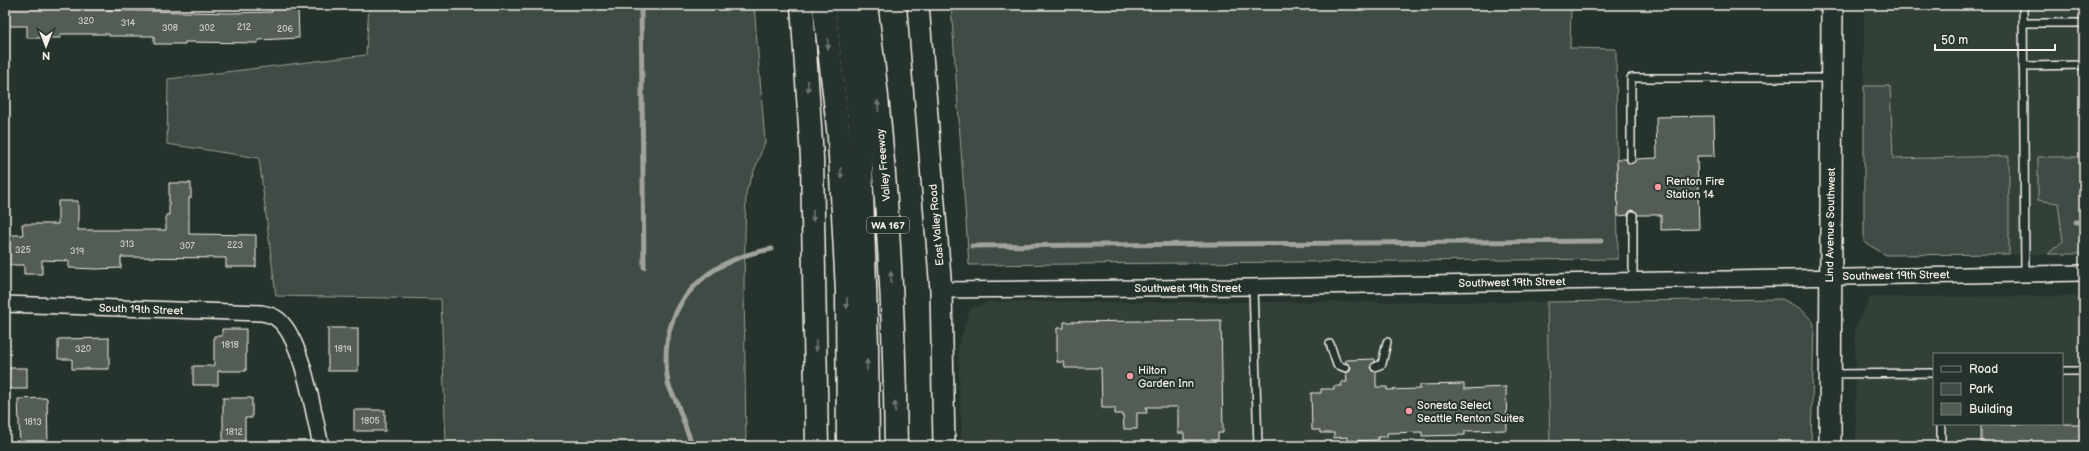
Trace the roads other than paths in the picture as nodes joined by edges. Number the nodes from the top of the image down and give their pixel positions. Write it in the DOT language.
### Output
graph roads {
  1 [pos="802,5"];
  2 [pos="824,5"];
  3 [pos="846,5"];
  4 [pos="866,5"];
  5 [pos="918,5"];
  6 [pos="1832,5"];
  7 [pos="2022,5"];
  8 [pos="2023,23"];
  9 [pos="2084,23"];
  10 [pos="2023,66"];
  11 [pos="2084,66"];
  12 [pos="1832,78"];
  13 [pos="1631,159"];
  14 [pos="1633,215"];
  15 [pos="2025,273"];
  16 [pos="2084,273"];
  17 [pos="1829,276"];
  18 [pos="1633,280"];
  19 [pos="1253,287"];
  20 [pos="941,290"];
  21 [pos="5,304"];
  22 [pos="1387,342"];
  23 [pos="1330,344"];
  24 [pos="1375,367"];
  25 [pos="1346,368"];
  26 [pos="2063,371"];
  27 [pos="2084,371"];
  28 [pos="1933,373"];
  29 [pos="1830,374"];
  30 [pos="1941,425"];
  31 [pos="321,446"];
  32 [pos="818,446"];
  33 [pos="848,446"];
  34 [pos="868,446"];
  35 [pos="896,446"];
  36 [pos="944,446"];
  37 [pos="1258,446"];
  38 [pos="1830,446"];
  39 [pos="1941,446"];
  1 -- 32 [label="highway, one-way"];
  2 -- 33 [label="highway, one-way"];
  34 -- 3 [label="highway, one-way"];
  35 -- 4 [label="highway, Valley Freeway / WA 167, one-way"];
  5 -- 20 [label="main road, East Valley Road"];
  6 -- 12 [label="main road, Lind Avenue Southwest"];
  7 -- 8 [label="lane"];
  8 -- 9 [label="lane"];
  8 -- 10 [label="lane"];
  10 -- 11 [label="lane"];
  10 -- 15 [label="lane"];
  12 -- 13 [label="lane"];
  12 -- 17 [label="main road, Lind Avenue Southwest"];
  14 -- 18 [label="lane"];
  15 -- 16 [label="street, Southwest 19th Street"];
  15 -- 17 [label="street, Southwest 19th Street"];
  17 -- 18 [label="street, Southwest 19th Street"];
  17 -- 29 [label="main road, Lind Avenue Southwest"];
  18 -- 19 [label="street, Southwest 19th Street"];
  19 -- 20 [label="street, Southwest 19th Street"];
  19 -- 37 [label="lane"];
  20 -- 36 [label="main road, East Valley Road"];
  21 -- 31 [label="street, South 19th Street"];
  22 -- 24 [label="lane"];
  23 -- 25 [label="lane"];
  26 -- 27 [label="lane"];
  28 -- 29 [label="lane"];
  29 -- 38 [label="main road, Lind Avenue Southwest"];
  30 -- 39 [label="lane"];
}
